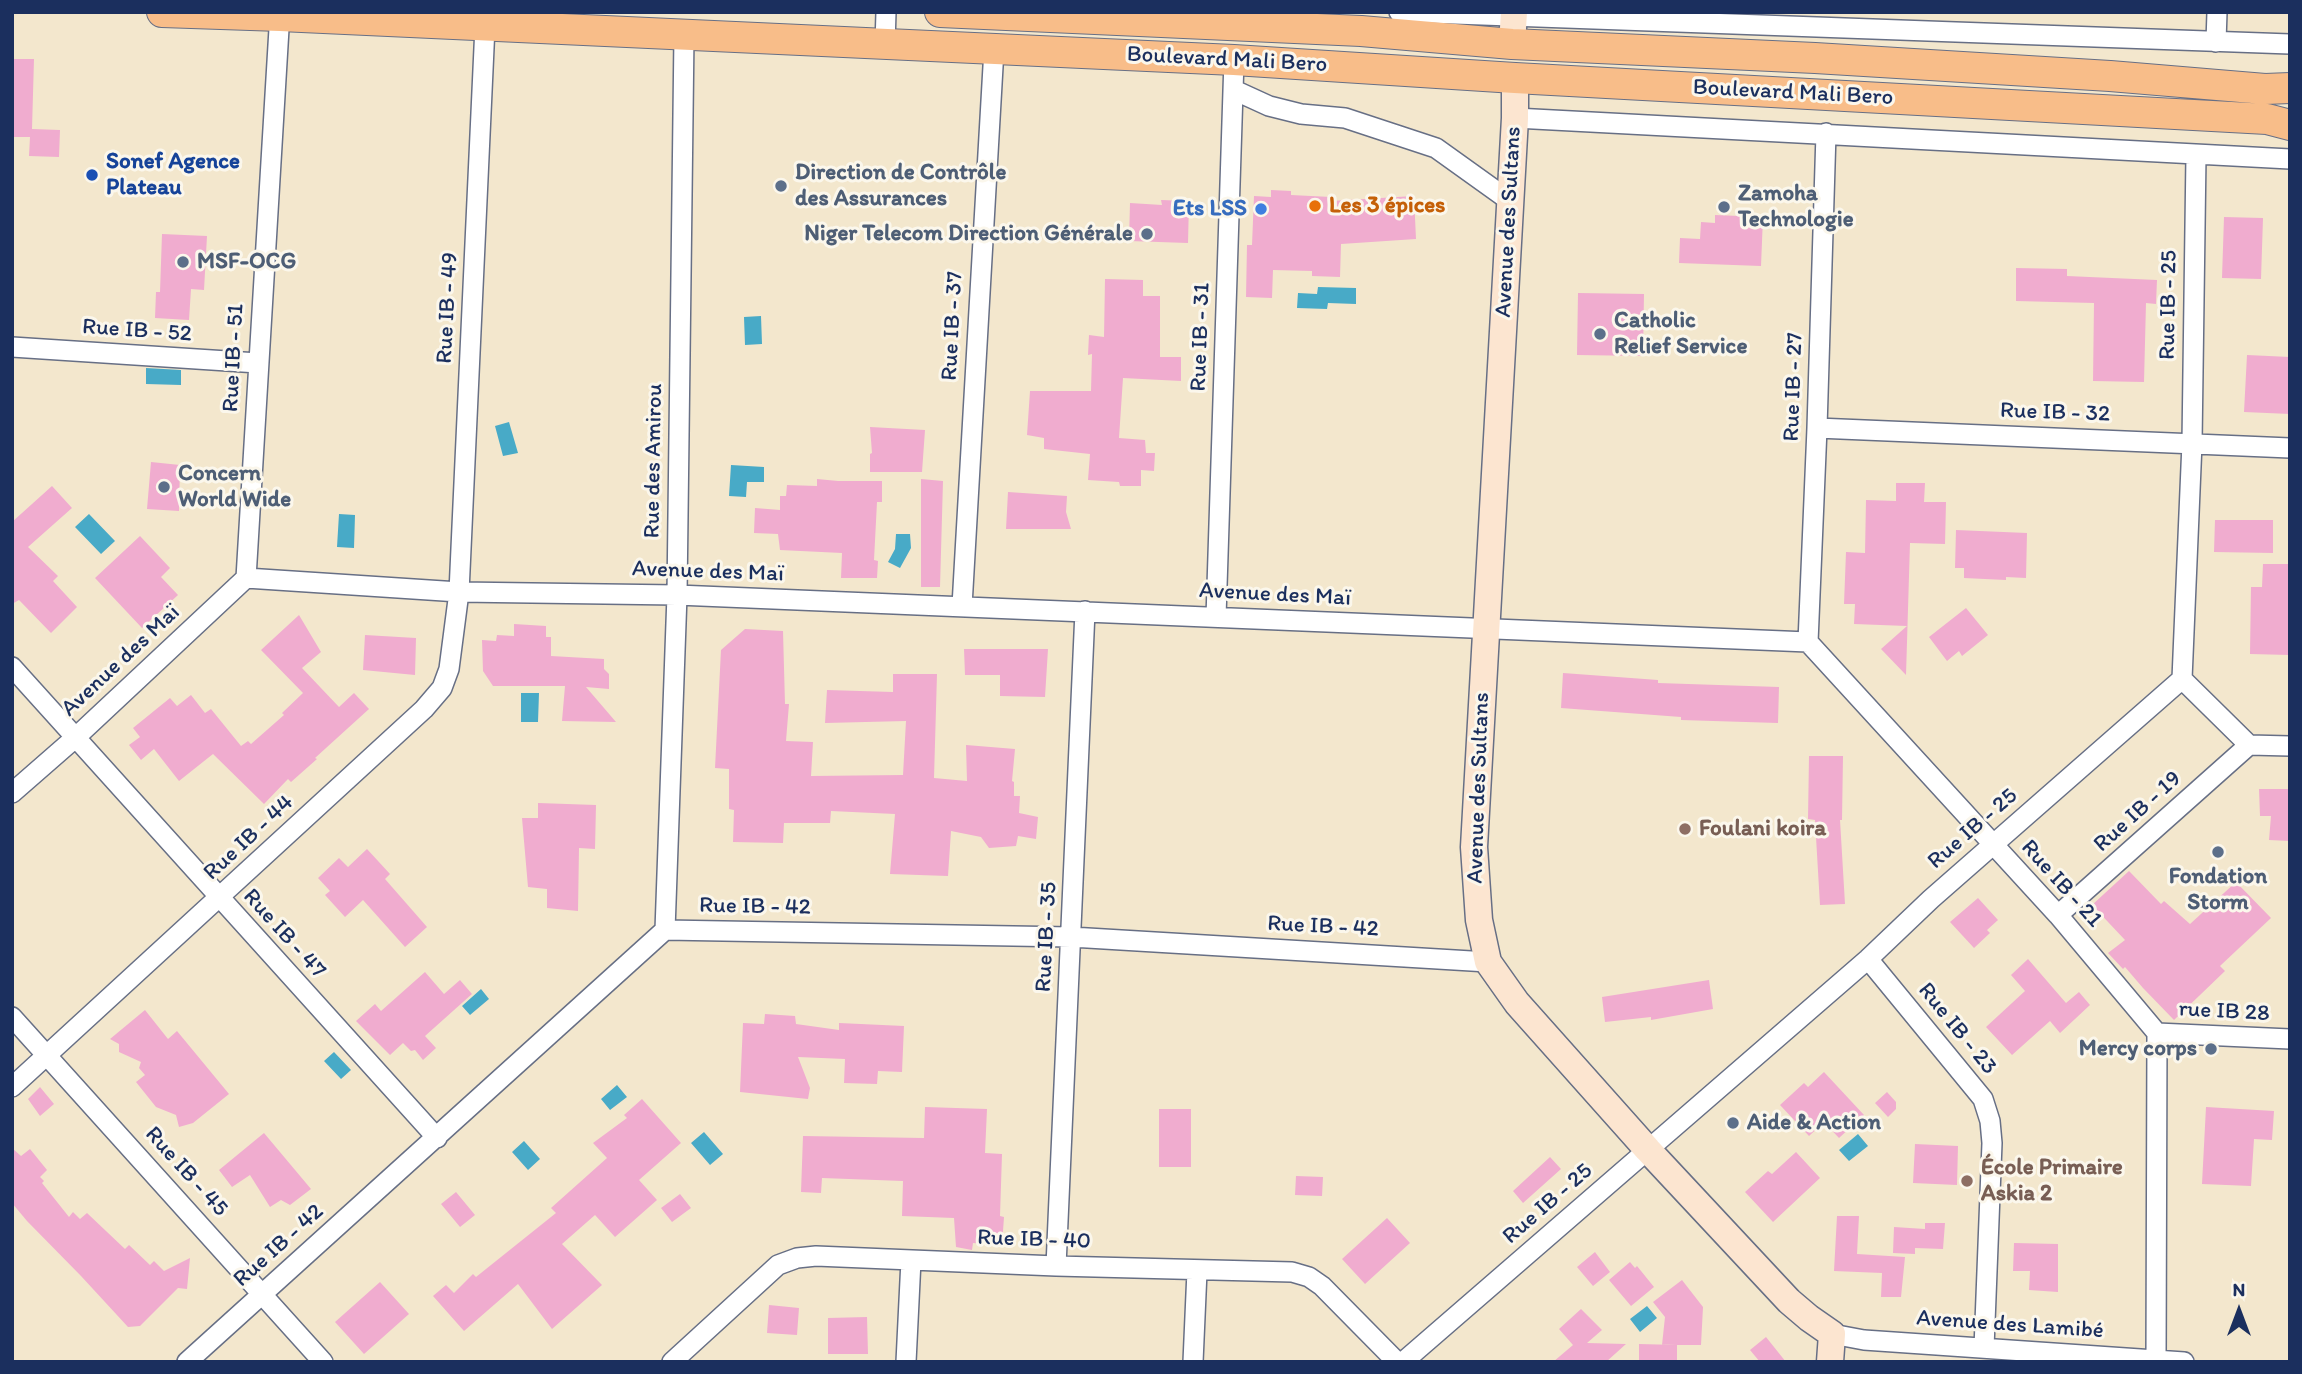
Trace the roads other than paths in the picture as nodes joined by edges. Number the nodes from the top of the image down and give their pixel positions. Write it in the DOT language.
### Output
graph roads {
  1 [pos="162,12"];
  2 [pos="887,12"];
  3 [pos="940,12"];
  4 [pos="1399,12"];
  5 [pos="2217,12"];
  6 [pos="280,14"];
  7 [pos="1192,18"];
  8 [pos="1844,21"];
  9 [pos="583,22"];
  10 [pos="1513,24"];
  11 [pos="485,26"];
  12 [pos="684,35"];
  13 [pos="2216,42"];
  14 [pos="885,44"];
  15 [pos="2290,44"];
  16 [pos="994,49"];
  17 [pos="1191,58"];
  18 [pos="1234,60"];
  19 [pos="1515,78"];
  20 [pos="2281,89"];
  21 [pos="1234,90"];
  22 [pos="1515,118"];
  23 [pos="2282,121"];
  24 [pos="1826,133"];
  25 [pos="2196,155"];
  26 [pos="2290,159"];
  27 [pos="1510,201"];
  28 [pos="12,347"];
  29 [pos="258,363"];
  30 [pos="1817,428"];
  31 [pos="2192,443"];
  32 [pos="2290,448"];
  33 [pos="246,578"];
  34 [pos="458,592"];
  35 [pos="677,595"];
  36 [pos="962,606"];
  37 [pos="1084,611"];
  38 [pos="1216,617"];
  39 [pos="1485,629"];
  40 [pos="1808,642"];
  41 [pos="12,667"];
  42 [pos="2182,679"];
  43 [pos="75,738"];
  44 [pos="2249,745"];
  45 [pos="2290,746"];
  46 [pos="12,793"];
  47 [pos="1993,844"];
  48 [pos="219,899"];
  49 [pos="2058,915"];
  50 [pos="666,929"];
  51 [pos="1071,937"];
  52 [pos="1868,959"];
  53 [pos="1488,962"];
  54 [pos="12,1017"];
  55 [pos="2157,1034"];
  56 [pos="2290,1040"];
  57 [pos="47,1055"];
  58 [pos="12,1087"];
  59 [pos="437,1138"];
  60 [pos="1648,1150"];
  61 [pos="911,1259"];
  62 [pos="1056,1266"];
  63 [pos="1197,1270"];
  64 [pos="263,1294"];
  65 [pos="1832,1334"];
  66 [pos="1984,1348"];
  67 [pos="2156,1361"];
  68 [pos="187,1362"];
  69 [pos="323,1362"];
  70 [pos="672,1362"];
  71 [pos="906,1362"];
  72 [pos="1193,1362"];
  73 [pos="1397,1362"];
  74 [pos="1403,1362"];
  75 [pos="1830,1362"];
  76 [pos="2184,1362"];
  1 -- 6 [label="main road, Boulevard Mali Bero"];
  2 -- 14 [label="street"];
  3 -- 7 [label="main road, Boulevard Mali Bero"];
  4 -- 10 [label="street, Boulevard Mali Bero"];
  5 -- 13 [label="street"];
  6 -- 11 [label="main road, Boulevard Mali Bero"];
  6 -- 29 [label="street, Rue IB - 51"];
  7 -- 10 [label="main road, Boulevard Mali Bero"];
  7 -- 17 [label="street"];
  8 -- 10 [label="street, Boulevard Mali Bero"];
  8 -- 13 [label="street, Boulevard Mali Bero"];
  9 -- 11 [label="main road, Boulevard Mali Bero"];
  9 -- 12 [label="main road, Boulevard Mali Bero"];
  10 -- 20 [label="main road, Boulevard Mali Bero"];
  11 -- 34 [label="street, Rue IB - 49"];
  12 -- 14 [label="main road, Boulevard Mali Bero"];
  12 -- 35 [label="street, Rue des Amirou"];
  13 -- 15 [label="street, Boulevard Mali Bero"];
  14 -- 16 [label="main road, Boulevard Mali Bero"];
  16 -- 17 [label="main road, Boulevard Mali Bero"];
  16 -- 36 [label="street, Rue IB - 37"];
  17 -- 18 [label="main road, Boulevard Mali Bero"];
  18 -- 19 [label="main road, Boulevard Mali Bero"];
  18 -- 21 [label="street, Rue IB - 31"];
  19 -- 22 [label="street, Avenue des Sultans"];
  19 -- 23 [label="main road, Boulevard Mali Bero"];
  21 -- 27 [label="street"];
  21 -- 38 [label="street, Rue IB - 31"];
  22 -- 24 [label="street, Boulevard Mali Bero"];
  22 -- 27 [label="street, Avenue des Sultans"];
  24 -- 25 [label="street, Boulevard Mali Bero"];
  24 -- 30 [label="street, Rue IB - 27"];
  25 -- 26 [label="street, Boulevard Mali Bero"];
  25 -- 31 [label="street, Rue IB - 25"];
  27 -- 39 [label="street, Avenue des Sultans"];
  28 -- 29 [label="street, Rue IB - 52"];
  29 -- 33 [label="street, Rue IB - 51"];
  30 -- 31 [label="street, Rue IB - 32"];
  30 -- 40 [label="street, Rue IB - 27"];
  31 -- 32 [label="street, Rue IB - 32"];
  31 -- 42 [label="street, Rue IB - 25"];
  33 -- 34 [label="street, Avenue des Maï"];
  33 -- 43 [label="street, Avenue des Maï"];
  34 -- 35 [label="street, Avenue des Maï"];
  34 -- 48 [label="street, Rue IB - 44"];
  35 -- 36 [label="street, Avenue des Maï"];
  35 -- 50 [label="street, Rue des Amirou"];
  36 -- 37 [label="street, Avenue des Maï"];
  37 -- 38 [label="street, Avenue des Maï"];
  37 -- 51 [label="street, Rue IB - 35"];
  38 -- 39 [label="street, Avenue des Maï"];
  39 -- 40 [label="street"];
  39 -- 53 [label="street, Avenue des Sultans"];
  40 -- 47 [label="street, Rue IB - 21"];
  41 -- 43 [label="street, Rue IB - 47"];
  42 -- 44 [label="street"];
  42 -- 47 [label="street, Rue IB - 25"];
  43 -- 46 [label="street, Avenue des Maï"];
  43 -- 48 [label="street, Rue IB - 47"];
  44 -- 45 [label="street"];
  44 -- 49 [label="street, Rue IB - 19"];
  47 -- 49 [label="street, Rue IB - 21"];
  47 -- 52 [label="street, Rue IB - 25"];
  48 -- 57 [label="street, Rue IB - 44"];
  48 -- 59 [label="street, Rue IB - 47"];
  49 -- 55 [label="street, Rue IB - 21"];
  50 -- 51 [label="street, Rue IB - 42"];
  50 -- 59 [label="street, Rue IB - 42"];
  51 -- 53 [label="street, Rue IB - 42"];
  51 -- 62 [label="street, Rue IB - 35"];
  52 -- 60 [label="street, Rue IB - 25"];
  52 -- 66 [label="street, Rue IB - 23"];
  53 -- 60 [label="street, Avenue des Sultans"];
  54 -- 57 [label="street, Rue IB - 45"];
  55 -- 56 [label="street, rue IB 28"];
  55 -- 67 [label="street"];
  57 -- 58 [label="street, Rue IB - 44"];
  57 -- 64 [label="street, Rue IB - 45"];
  59 -- 64 [label="street, Rue IB - 42"];
  60 -- 65 [label="street, Avenue des Sultans"];
  60 -- 74 [label="street, Rue IB - 25"];
  61 -- 62 [label="street, Rue IB - 40"];
  61 -- 70 [label="street, Rue IB - 40"];
  61 -- 71 [label="street"];
  62 -- 63 [label="street, Rue IB - 40"];
  63 -- 72 [label="street"];
  63 -- 73 [label="street, Rue IB - 40"];
  64 -- 68 [label="street, Rue IB - 42"];
  64 -- 69 [label="street, Rue IB - 45"];
  65 -- 66 [label="street, Avenue des Lamibé"];
  65 -- 75 [label="street"];
  66 -- 67 [label="street, Avenue des Lamibé"];
  67 -- 76 [label="street, Avenue des Lamibé"];
}
